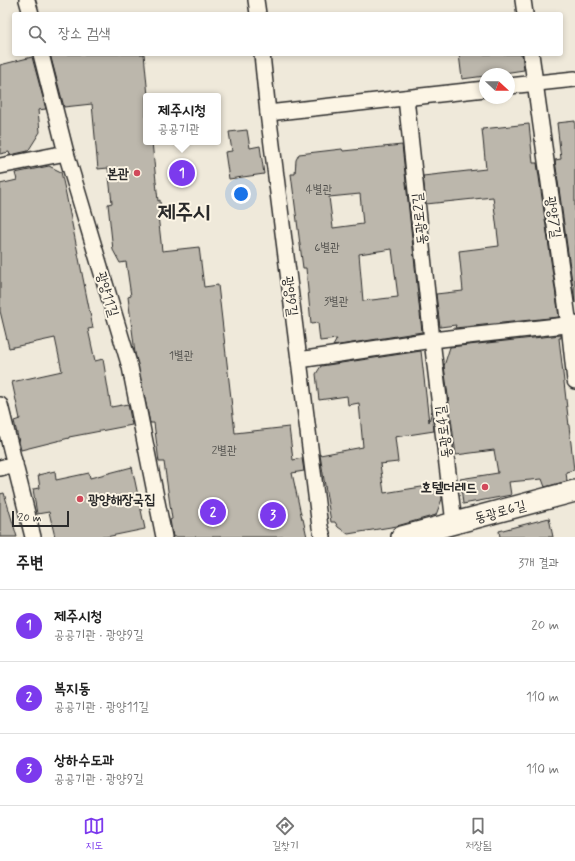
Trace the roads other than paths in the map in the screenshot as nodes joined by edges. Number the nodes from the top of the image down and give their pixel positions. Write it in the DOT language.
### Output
graph roads {
  1 [pos="27,0"];
  2 [pos="256,0"];
  3 [pos="523,0"];
  4 [pos="30,12"];
  5 [pos="258,12"];
  6 [pos="525,12"];
  7 [pos="42,56"];
  8 [pos="262,56"];
  9 [pos="531,56"];
  10 [pos="575,79"];
  11 [pos="536,83"];
  12 [pos="515,85"];
  13 [pos="479,90"];
  14 [pos="406,98"];
  15 [pos="268,113"];
  16 [pos="66,153"];
  17 [pos="0,166"];
  18 [pos="572,325"];
  19 [pos="432,340"];
  20 [pos="299,360"];
  21 [pos="575,381"];
  22 [pos="0,405"];
  23 [pos="15,464"];
  24 [pos="0,468"];
  25 [pos="575,491"];
  26 [pos="454,523"];
  27 [pos="33,537"];
  28 [pos="164,537"];
  29 [pos="323,537"];
  30 [pos="402,537"];
  1 -- 4 [label="street"];
  2 -- 5 [label="street"];
  3 -- 6 [label="street"];
  7 -- 16 [label="street, 광양11길"];
  8 -- 15 [label="street, 광양9길"];
  9 -- 11 [label="street, 광양7길"];
  10 -- 11 [label="street"];
  11 -- 12 [label="street"];
  11 -- 18 [label="street, 광양7길"];
  13 -- 14 [label="street"];
  14 -- 15 [label="street"];
  14 -- 19 [label="street, 동광로2길"];
  15 -- 20 [label="street, 광양9길"];
  16 -- 17 [label="street"];
  16 -- 28 [label="street, 광양11길"];
  18 -- 19 [label="street"];
  18 -- 21 [label="street, 광양7길"];
  19 -- 20 [label="street"];
  19 -- 26 [label="street, 동광로4길"];
  20 -- 29 [label="street, 광양9길"];
  22 -- 23 [label="street"];
  23 -- 24 [label="street"];
  23 -- 27 [label="street"];
  25 -- 26 [label="street, 동광로6길"];
  26 -- 30 [label="street, 동광로6길"];
}
